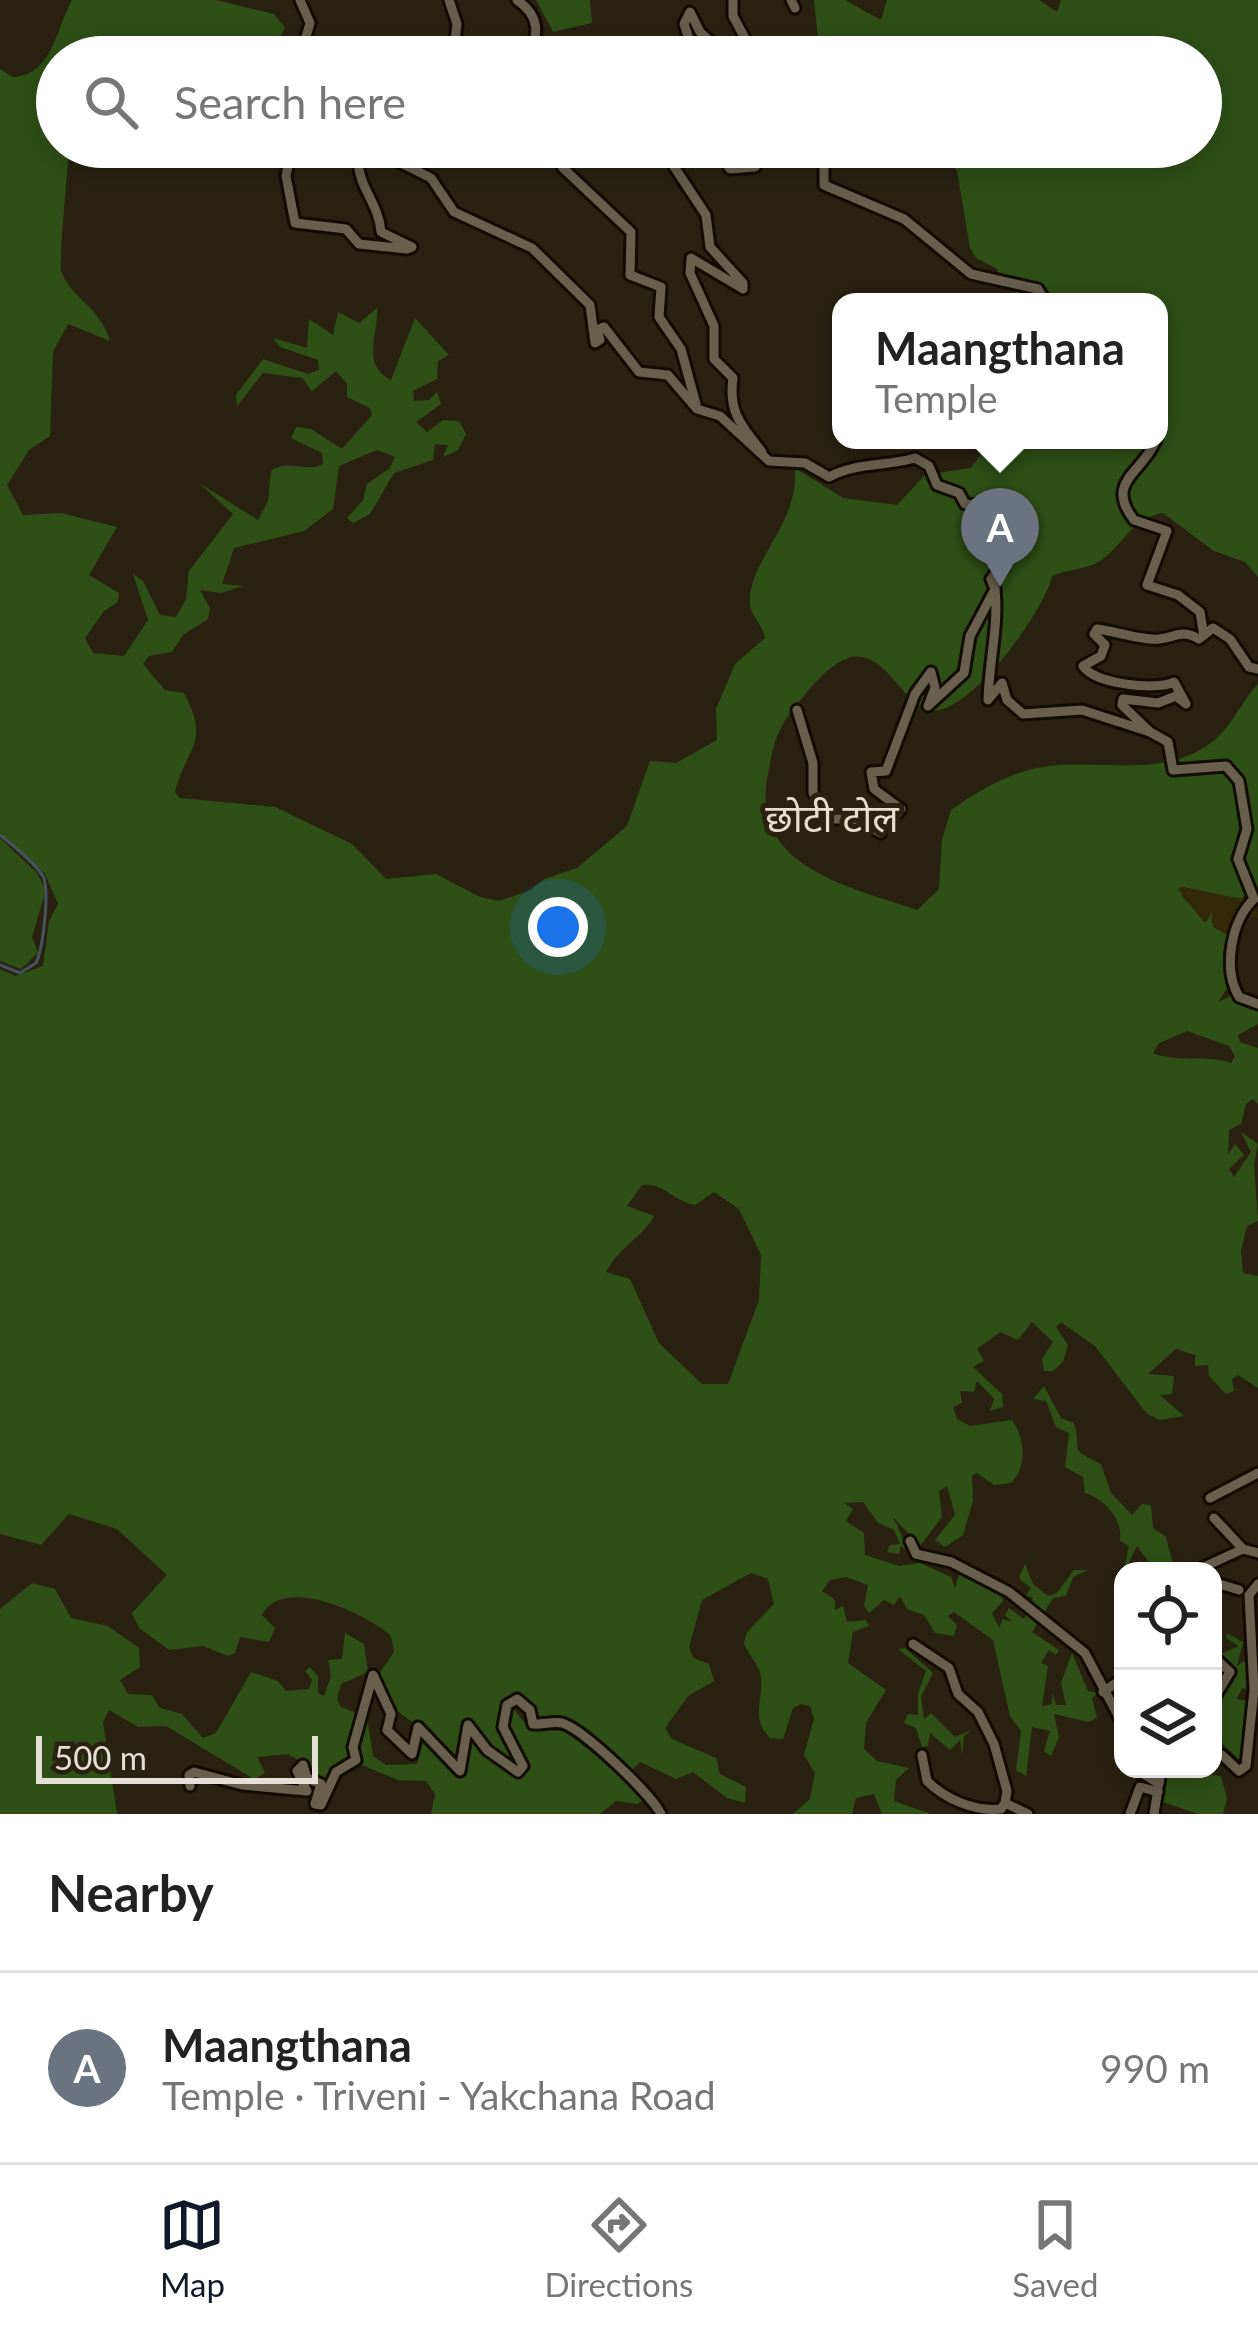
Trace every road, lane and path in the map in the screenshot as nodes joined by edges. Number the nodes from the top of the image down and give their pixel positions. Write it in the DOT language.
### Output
graph roads {
  1 [pos="300,0"];
  2 [pos="449,0"];
  3 [pos="517,0"];
  4 [pos="733,0"];
  5 [pos="307,36"];
  6 [pos="456,36"];
  7 [pos="538,36"];
  8 [pos="687,36"];
  9 [pos="704,36"];
  10 [pos="742,36"];
  11 [pos="288,168"];
  12 [pos="358,168"];
  13 [pos="410,168"];
  14 [pos="563,168"];
  15 [pos="676,168"];
  16 [pos="824,168"];
  17 [pos="1040,293"];
  18 [pos="697,409"];
  19 [pos="1149,449"];
  20 [pos="769,461"];
  21 [pos="995,589"];
  22 [pos="1203,631"];
  23 [pos="1258,669"];
  24 [pos="797,710"];
  25 [pos="1150,732"];
  26 [pos="1258,1004"];
  27 [pos="1258,1473"];
  28 [pos="1210,1498"];
  29 [pos="1214,1518"];
  30 [pos="910,1541"];
  31 [pos="1243,1549"];
  32 [pos="1258,1553"];
  33 [pos="1216,1562"];
  34 [pos="1258,1584"];
  35 [pos="1222,1585"];
  36 [pos="1239,1590"];
  37 [pos="913,1645"];
  38 [pos="1114,1684"];
  39 [pos="1102,1692"];
  40 [pos="1114,1711"];
  41 [pos="922,1754"];
  42 [pos="1222,1760"];
  43 [pos="1147,1778"];
  44 [pos="1158,1778"];
  45 [pos="190,1786"];
  46 [pos="1157,1786"];
  47 [pos="1005,1803"];
  48 [pos="1155,1810"];
  49 [pos="661,1814"];
  50 [pos="1028,1814"];
  51 [pos="1130,1814"];
  52 [pos="1169,1814"];
  1 -- 5 [label="street"];
  2 -- 6 [label="street"];
  3 -- 7 [label="street"];
  4 -- 10 [label="street"];
  8 -- 9 [label="street"];
  11 -- 12 [label="street"];
  13 -- 18 [label="street"];
  14 -- 18 [label="street"];
  15 -- 20 [label="street"];
  16 -- 17 [label="street"];
  18 -- 20 [label="street"];
  19 -- 22 [label="street"];
  20 -- 21 [label="street"];
  21 -- 24 [label="street"];
  21 -- 25 [label="street"];
  22 -- 23 [label="street"];
  22 -- 25 [label="street"];
  25 -- 26 [label="street"];
  27 -- 28 [label="street"];
  29 -- 31 [label="street"];
  30 -- 39 [label="street"];
  31 -- 32 [label="street"];
  31 -- 33 [label="street"];
  34 -- 42 [label="street"];
  35 -- 36 [label="street"];
  37 -- 47 [label="street"];
  38 -- 39 [label="street"];
  39 -- 40 [label="street"];
  41 -- 47 [label="street"];
  43 -- 46 [label="street"];
  44 -- 46 [label="street"];
  45 -- 49 [label="street"];
  46 -- 48 [label="street"];
  46 -- 51 [label="street"];
  47 -- 50 [label="street"];
  48 -- 52 [label="street"];
}
